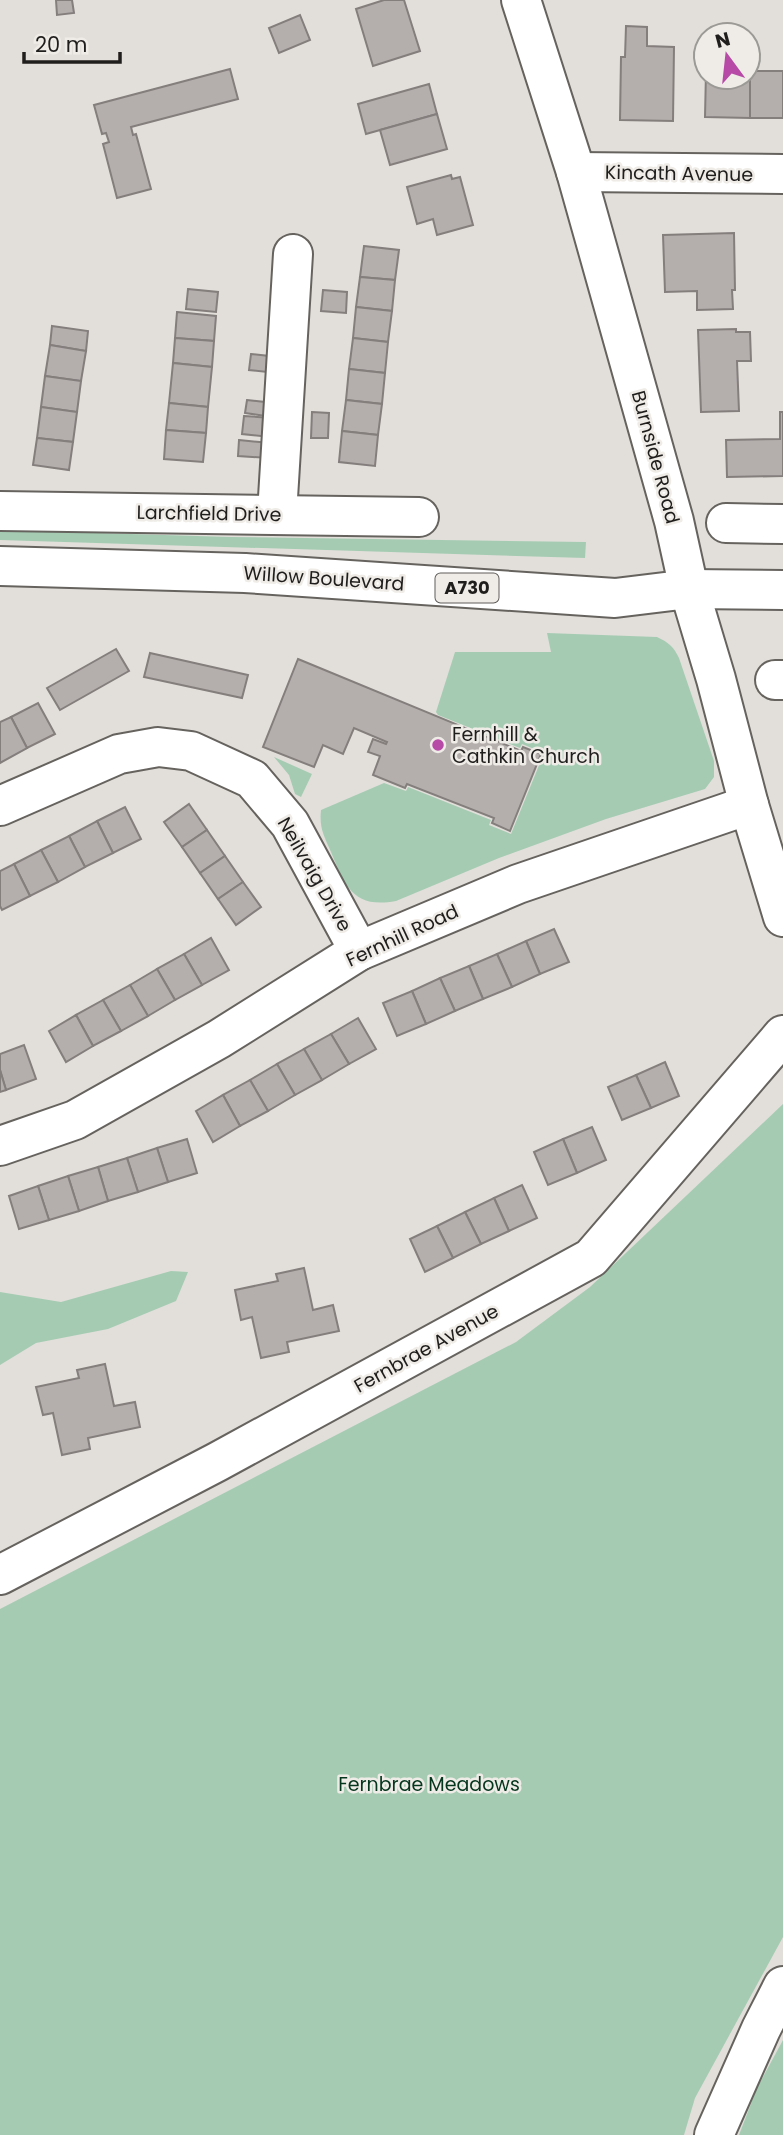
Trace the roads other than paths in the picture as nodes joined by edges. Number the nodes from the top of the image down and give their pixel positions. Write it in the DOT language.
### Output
graph roads {
  1 [pos="521,0"];
  2 [pos="576,172"];
  3 [pos="783,174"];
  4 [pos="293,254"];
  5 [pos="0,511"];
  6 [pos="277,514"];
  7 [pos="419,517"];
  8 [pos="726,523"];
  9 [pos="783,524"];
  10 [pos="0,566"];
  11 [pos="689,589"];
  12 [pos="783,590"];
  13 [pos="749,805"];
  14 [pos="0,806"];
  15 [pos="783,917"];
  16 [pos="359,951"];
  17 [pos="783,1035"];
  18 [pos="0,1146"];
  19 [pos="0,1575"];
  20 [pos="783,1986"];
  21 [pos="714,2135"];
  1 -- 2 [label="street, Burnside Road"];
  2 -- 3 [label="street, Kincath Avenue"];
  2 -- 11 [label="street, Burnside Road"];
  4 -- 6 [label="street"];
  5 -- 6 [label="street, Larchfield Drive"];
  6 -- 7 [label="street, Larchfield Drive"];
  8 -- 9 [label="street"];
  10 -- 11 [label="street, Willow Boulevard / A730"];
  11 -- 12 [label="street, A730"];
  11 -- 13 [label="street, Burnside Road"];
  13 -- 15 [label="street, Burnside Road"];
  13 -- 16 [label="street, Fernhill Road"];
  14 -- 16 [label="street, Neilvaig Drive"];
  16 -- 18 [label="street, Fernhill Road"];
  17 -- 19 [label="street, Fernbrae Avenue"];
  20 -- 21 [label="street"];
}
